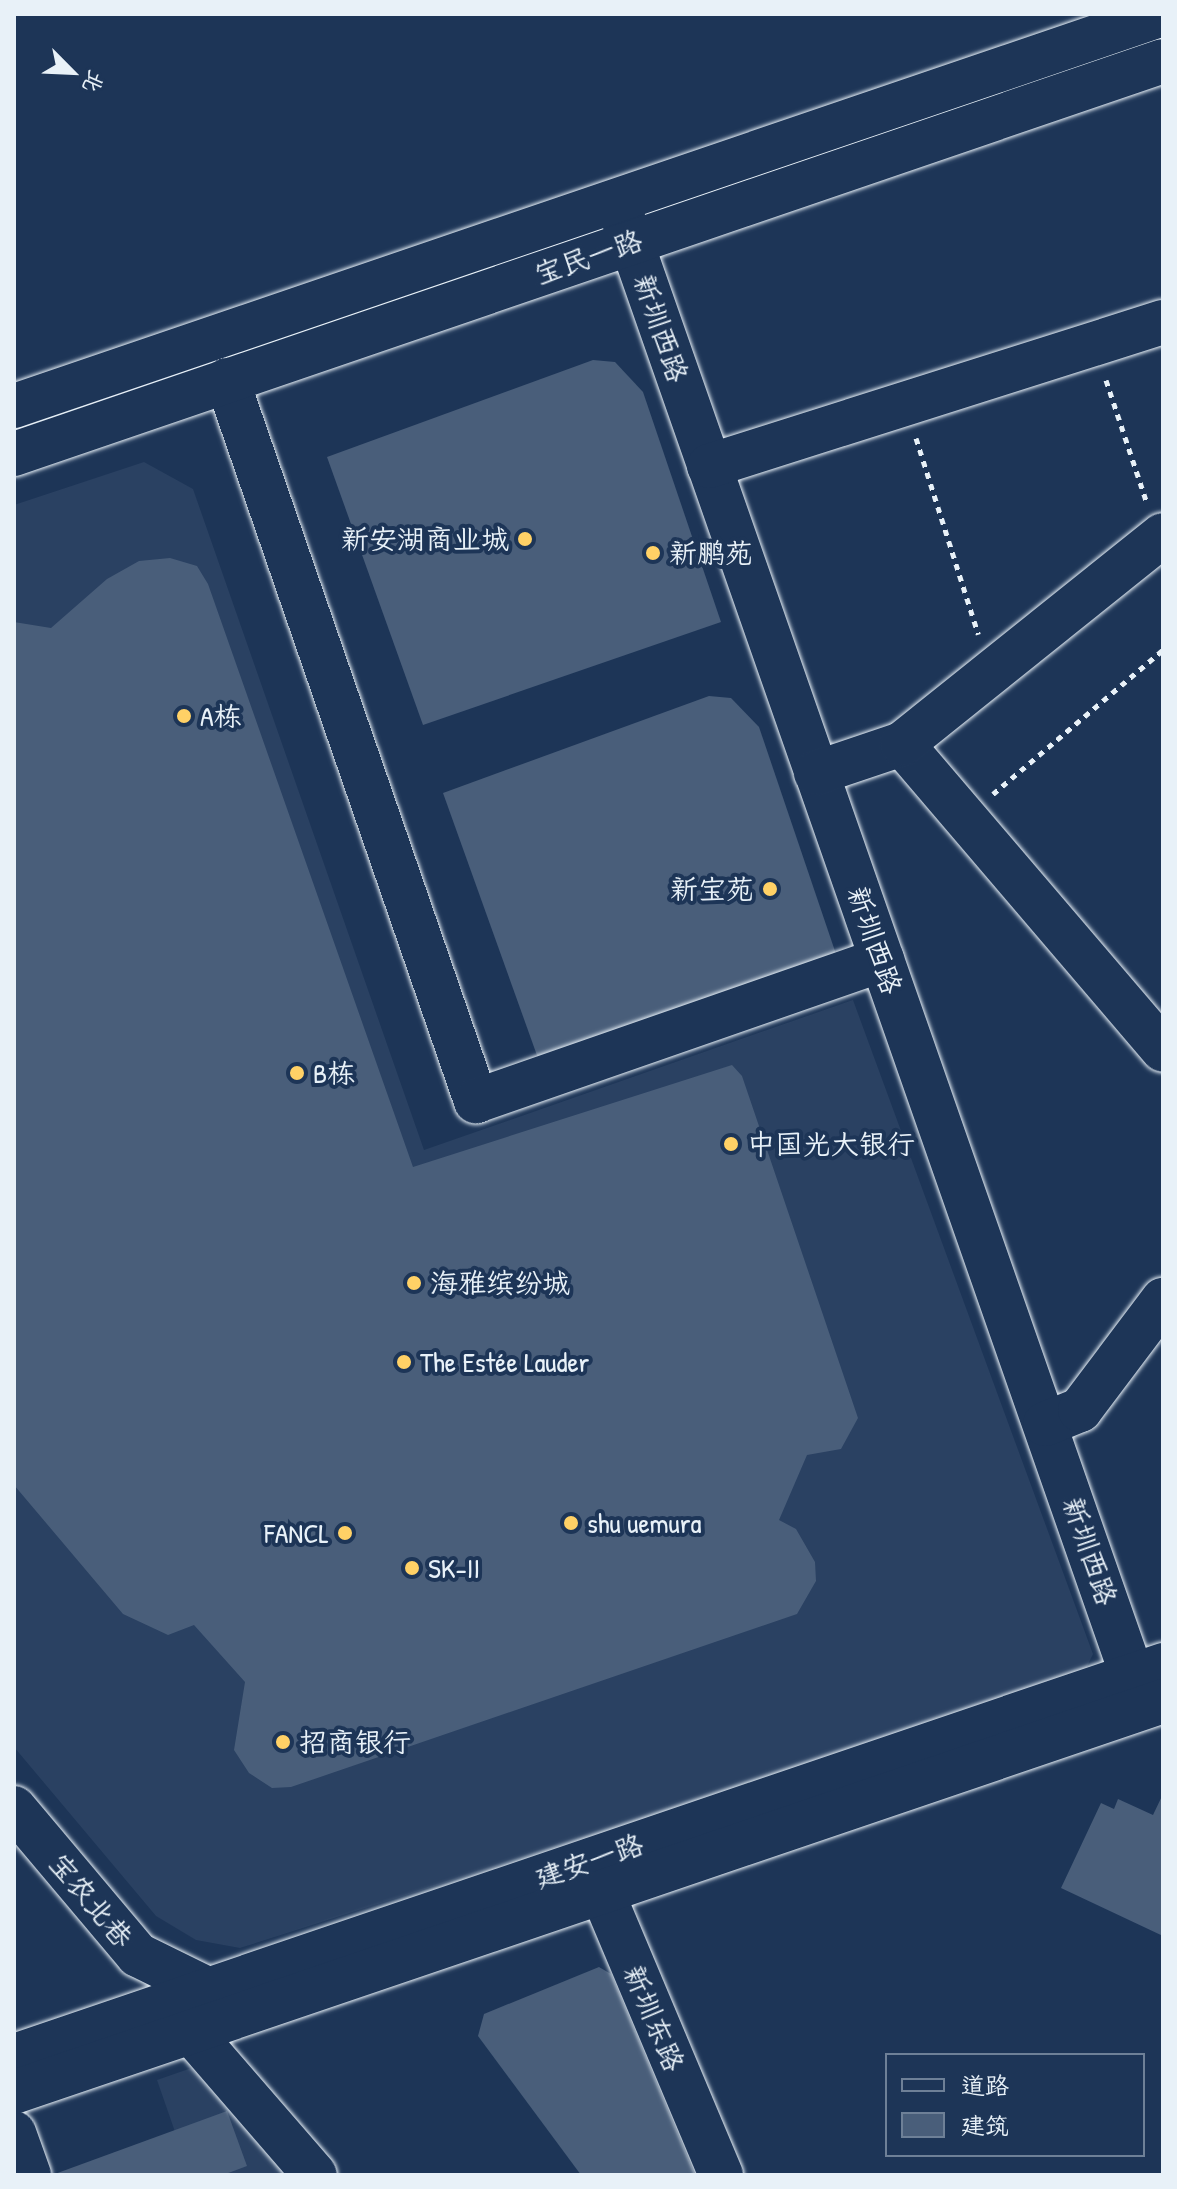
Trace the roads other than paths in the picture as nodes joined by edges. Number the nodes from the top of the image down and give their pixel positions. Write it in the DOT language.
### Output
graph roads {
  1 [pos="1163,14"];
  2 [pos="1093,25"];
  3 [pos="1163,61"];
  4 [pos="625,224"];
  5 [pos="1163,322"];
  6 [pos="227,380"];
  7 [pos="14,406"];
  8 [pos="14,454"];
  9 [pos="709,466"];
  10 [pos="1161,537"];
  11 [pos="902,744"];
  12 [pos="816,773"];
  13 [pos="882,960"];
  14 [pos="1163,1050"];
  15 [pos="1163,1300"];
  16 [pos="1045,1424"];
  17 [pos="1153,1680"];
  18 [pos="14,1808"];
  19 [pos="595,1876"];
  20 [pos="138,1955"];
  21 [pos="209,1990"];
  22 [pos="119,2021"];
  23 [pos="191,2032"];
  24 [pos="14,2056"];
  25 [pos="14,2092"];
  26 [pos="14,2133"];
  27 [pos="29,2175"];
  28 [pos="315,2175"];
  29 [pos="721,2175"];
  1 -- 2 [label="main road, 宝民一路"];
  2 -- 4 [label="main road, 宝民一路"];
  3 -- 4 [label="main road, 宝民一路"];
  4 -- 6 [label="main road, 宝民一路"];
  4 -- 7 [label="main road, 宝民一路"];
  4 -- 9 [label="main road, 新圳西路"];
  5 -- 9 [label="main road"];
  6 -- 8 [label="main road, 宝民一路"];
  6 -- 13 [label="main road"];
  9 -- 12 [label="main road, 新圳西路"];
  10 -- 11 [label="main road"];
  11 -- 12 [label="main road"];
  11 -- 14 [label="main road"];
  12 -- 13 [label="main road, 新圳西路"];
  13 -- 16 [label="main road, 新圳西路"];
  15 -- 16 [label="main road"];
  16 -- 17 [label="main road, 新圳西路"];
  17 -- 19 [label="main road, 建安一路"];
  18 -- 20 [label="main road, 宝农北巷"];
  19 -- 21 [label="main road, 建安一路"];
  19 -- 23 [label="main road, 建安一路"];
  19 -- 29 [label="main road, 新圳东路"];
  20 -- 21 [label="main road, 宝农北巷"];
  20 -- 22 [label="main road, 宝农北巷"];
  21 -- 22 [label="main road, 建安一路"];
  22 -- 24 [label="main road, 建安一路"];
  23 -- 25 [label="main road, 建安一路"];
  23 -- 28 [label="main road"];
  26 -- 27 [label="main road"];
}
